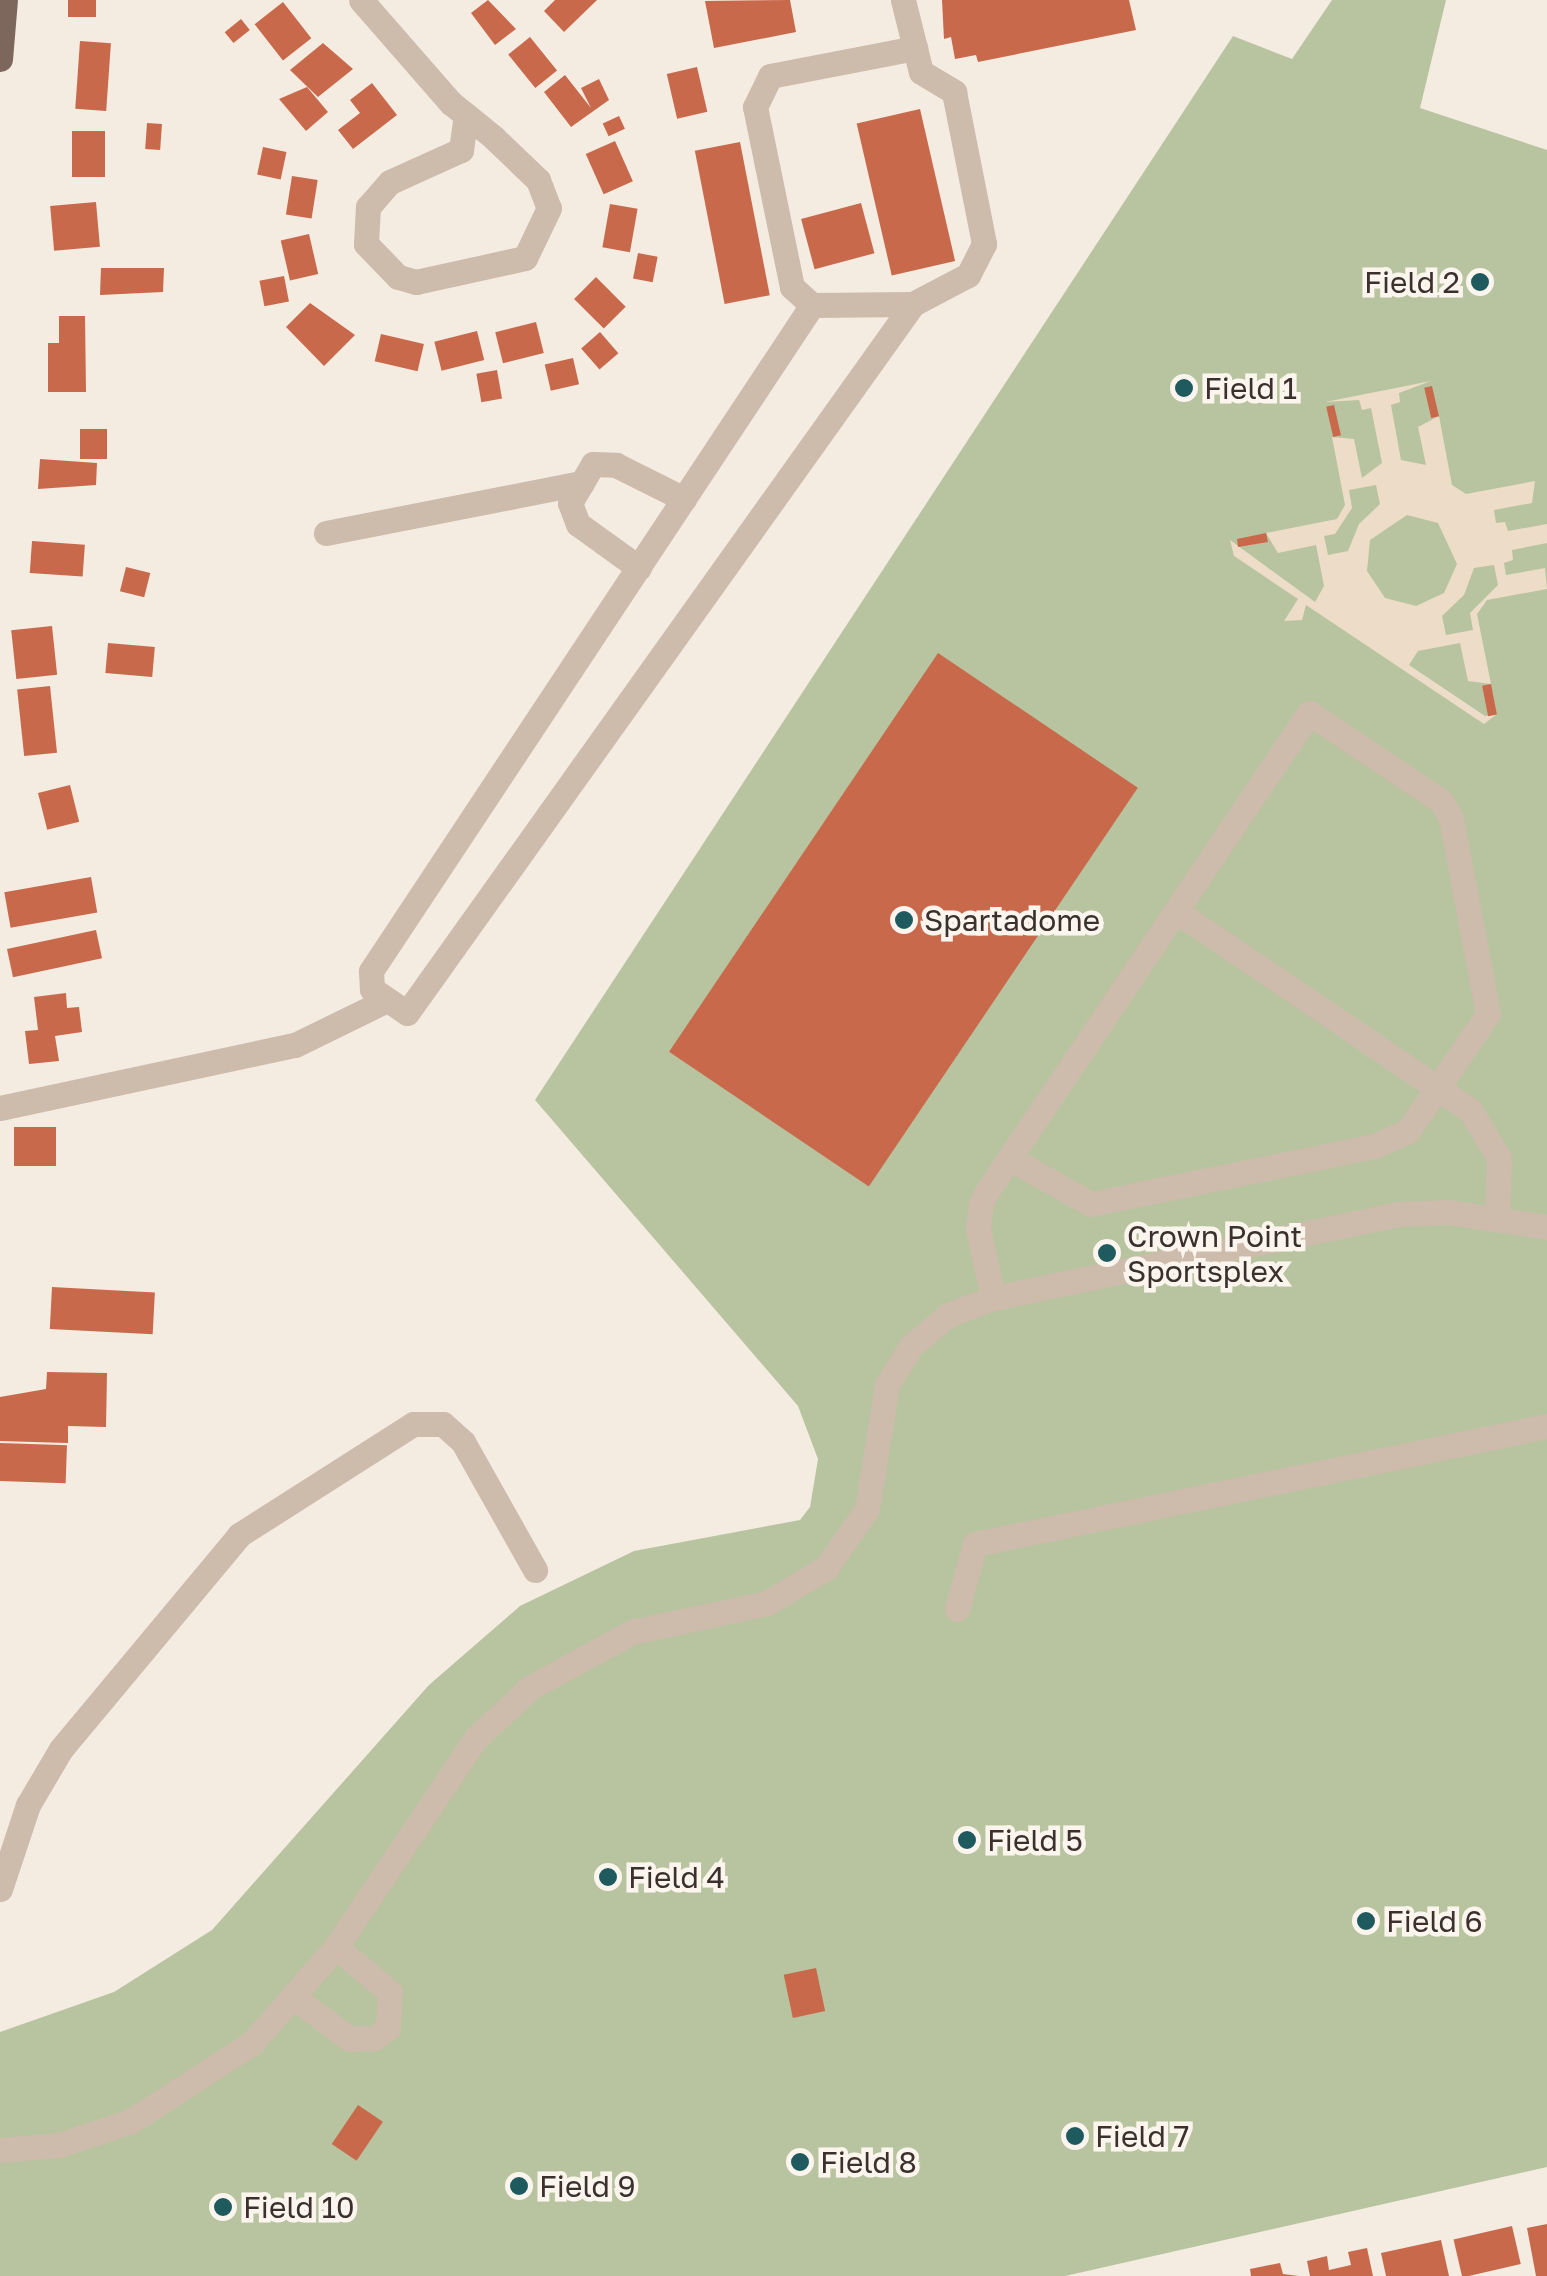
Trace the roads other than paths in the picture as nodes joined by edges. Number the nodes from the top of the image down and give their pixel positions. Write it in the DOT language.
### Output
graph roads {
  1 [pos="4,0"];
  2 [pos="360,0"];
  3 [pos="903,0"];
  4 [pos="914,48"];
  5 [pos="0,58"];
  6 [pos="466,115"];
  7 [pos="913,304"];
  8 [pos="812,305"];
  9 [pos="582,482"];
  10 [pos="684,499"];
  11 [pos="326,533"];
  12 [pos="639,568"];
  13 [pos="1176,911"];
  14 [pos="387,1000"];
  15 [pos="1442,1090"];
  16 [pos="0,1108"];
  17 [pos="1010,1158"];
  18 [pos="1497,1219"];
  19 [pos="1547,1227"];
  20 [pos="994,1298"];
  21 [pos="1547,1426"];
  22 [pos="536,1570"];
  23 [pos="957,1610"];
  24 [pos="0,1889"];
  25 [pos="336,1948"];
  26 [pos="296,1999"];
  27 [pos="0,2150"];
  1 -- 5 [label="main road"];
  2 -- 6 [label="street"];
  3 -- 4 [label="street"];
  4 -- 7 [label="street"];
  4 -- 8 [label="street"];
  6 -- 6 [label="street"];
  7 -- 8 [label="street"];
  7 -- 14 [label="street"];
  8 -- 10 [label="street"];
  9 -- 10 [label="street"];
  9 -- 11 [label="street"];
  9 -- 12 [label="street"];
  10 -- 12 [label="street"];
  12 -- 14 [label="street"];
  13 -- 15 [label="street"];
  13 -- 15 [label="street"];
  13 -- 17 [label="street"];
  14 -- 16 [label="street"];
  15 -- 17 [label="street"];
  15 -- 18 [label="street"];
  17 -- 20 [label="street"];
  18 -- 19 [label="street"];
  18 -- 20 [label="street"];
  20 -- 25 [label="street"];
  21 -- 23 [label="street"];
  22 -- 24 [label="street"];
  25 -- 26 [label="street"];
  25 -- 26 [label="street"];
  26 -- 27 [label="street"];
}
